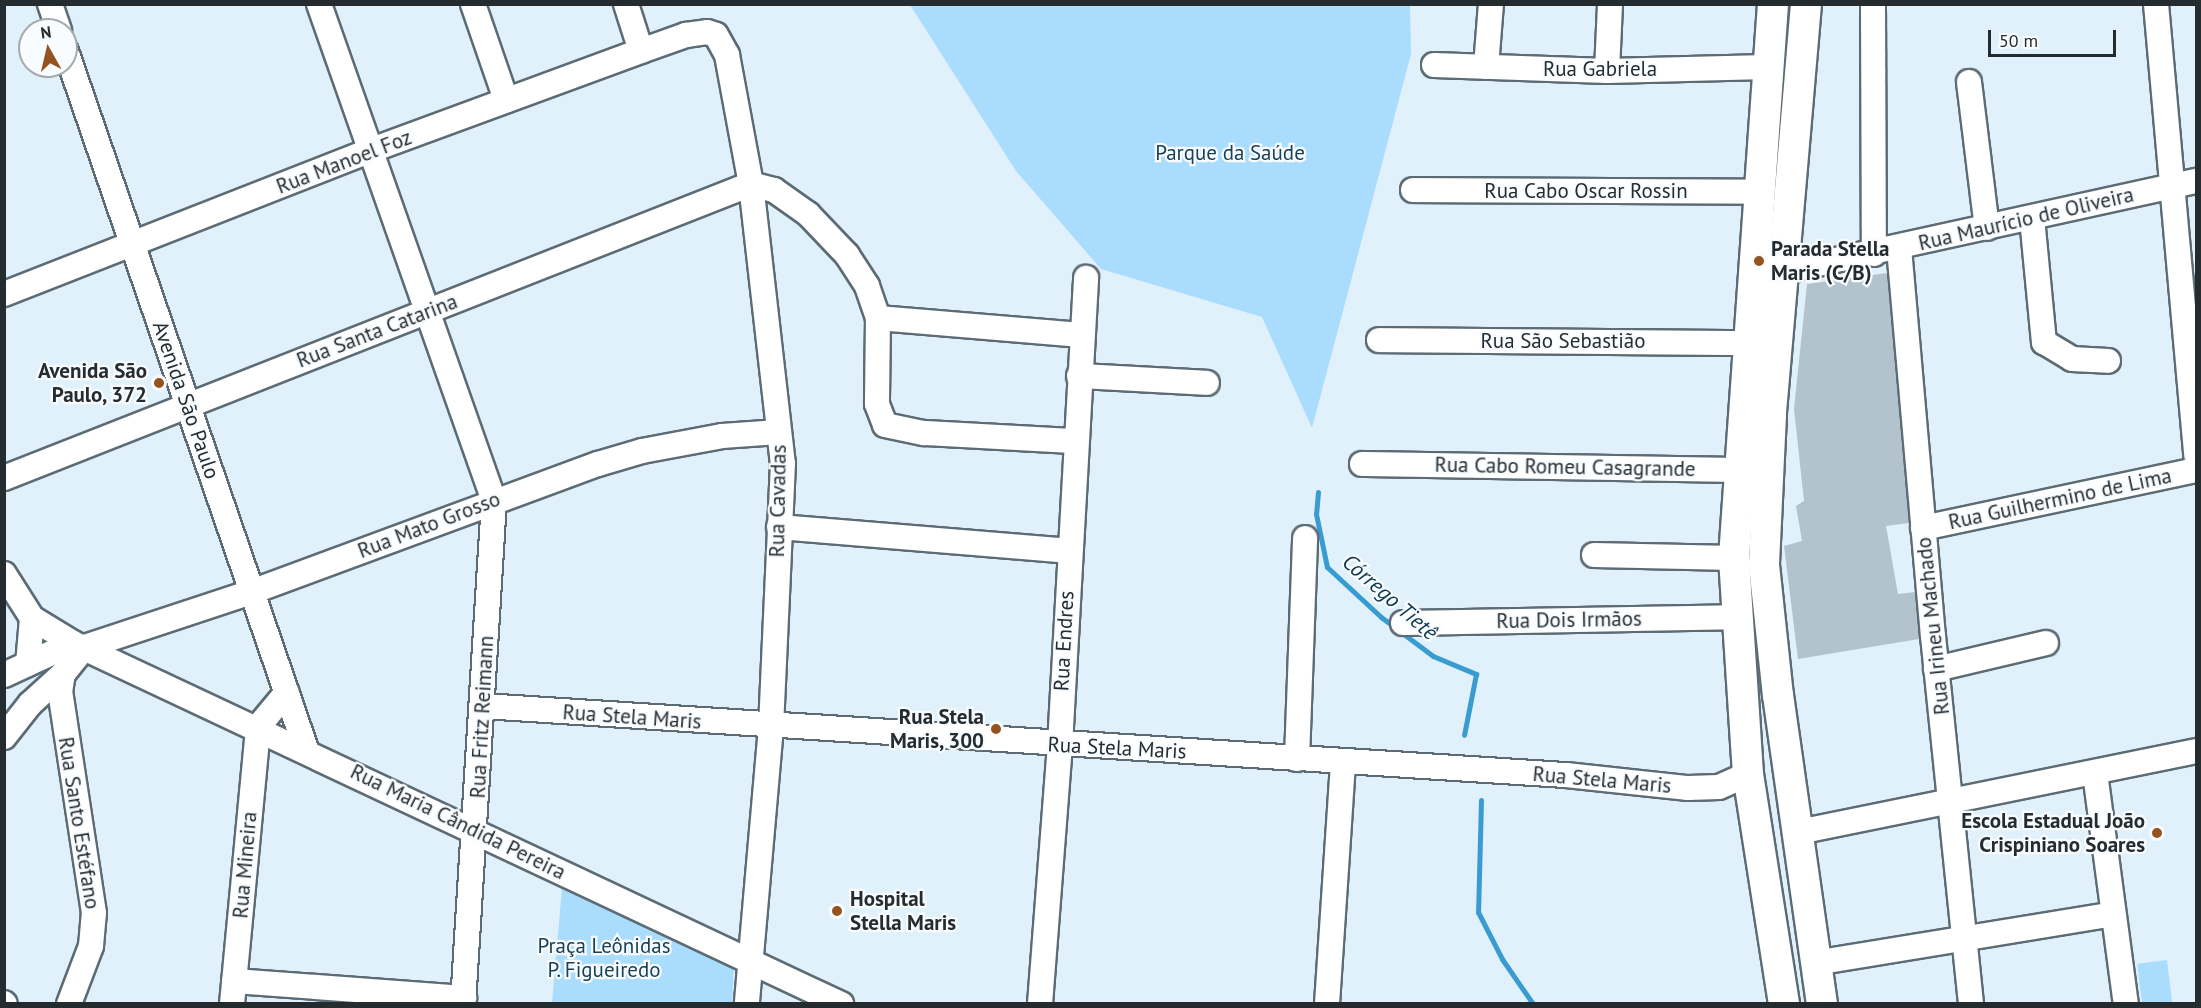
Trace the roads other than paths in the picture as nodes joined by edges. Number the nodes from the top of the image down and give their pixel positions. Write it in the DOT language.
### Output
graph roads {
  1 [pos="319,4"];
  2 [pos="473,4"];
  3 [pos="626,4"];
  4 [pos="1491,4"];
  5 [pos="1610,4"];
  6 [pos="1773,4"];
  7 [pos="1806,4"];
  8 [pos="1873,4"];
  9 [pos="2156,4"];
  10 [pos="686,35"];
  11 [pos="641,51"];
  12 [pos="1434,65"];
  13 [pos="1486,67"];
  14 [pos="1767,67"];
  15 [pos="1607,71"];
  16 [pos="76,78"];
  17 [pos="1969,82"];
  18 [pos="506,100"];
  19 [pos="369,151"];
  20 [pos="2196,181"];
  21 [pos="751,184"];
  22 [pos="2171,187"];
  23 [pos="1413,190"];
  24 [pos="1759,192"];
  25 [pos="2032,218"];
  26 [pos="1987,228"];
  27 [pos="134,244"];
  28 [pos="1899,248"];
  29 [pos="1874,254"];
  30 [pos="1786,271"];
  31 [pos="1086,278"];
  32 [pos="4,294"];
  33 [pos="425,312"];
  34 [pos="878,318"];
  35 [pos="1081,335"];
  36 [pos="1379,340"];
  37 [pos="1747,343"];
  38 [pos="2108,361"];
  39 [pos="1078,376"];
  40 [pos="1207,383"];
  41 [pos="187,406"];
  42 [pos="778,432"];
  43 [pos="1074,441"];
  44 [pos="2196,454"];
  45 [pos="1362,464"];
  46 [pos="1754,470"];
  47 [pos="2196,470"];
  48 [pos="4,478"];
  49 [pos="494,501"];
  50 [pos="779,527"];
  51 [pos="1923,528"];
  52 [pos="1305,538"];
  53 [pos="1068,551"];
  54 [pos="1594,555"];
  55 [pos="1734,558"];
  56 [pos="4,574"];
  57 [pos="254,591"];
  58 [pos="1736,617"];
  59 [pos="32,618"];
  60 [pos="1403,623"];
  61 [pos="152,626"];
  62 [pos="2046,643"];
  63 [pos="80,645"];
  64 [pos="28,664"];
  65 [pos="1936,669"];
  66 [pos="63,674"];
  67 [pos="4,675"];
  68 [pos="154,679"];
  69 [pos="287,692"];
  70 [pos="483,706"];
  71 [pos="258,727"];
  72 [pos="771,727"];
  73 [pos="4,737"];
  74 [pos="1060,745"];
  75 [pos="306,749"];
  76 [pos="2196,751"];
  77 [pos="1297,759"];
  78 [pos="1343,762"];
  79 [pos="2095,773"];
  80 [pos="1748,774"];
  81 [pos="1952,802"];
  82 [pos="476,831"];
  83 [pos="1798,832"];
  84 [pos="2113,914"];
  85 [pos="1965,938"];
  86 [pos="749,961"];
  87 [pos="1815,963"];
  88 [pos="233,992"];
  89 [pos="463,1001"];
  90 [pos="69,1004"];
  91 [pos="747,1004"];
  92 [pos="842,1004"];
  93 [pos="1040,1004"];
  94 [pos="1327,1004"];
  95 [pos="1784,1004"];
  96 [pos="1822,1004"];
  97 [pos="1971,1004"];
  98 [pos="2126,1004"];
  1 -- 19 [label="street"];
  2 -- 18 [label="street"];
  3 -- 11 [label="street"];
  4 -- 13 [label="street"];
  5 -- 15 [label="street"];
  6 -- 14 [label="main road"];
  7 -- 30 [label="main road"];
  8 -- 29 [label="street"];
  9 -- 22 [label="street"];
  10 -- 11 [label="street, Rua Manoel Foz"];
  10 -- 21 [label="street, Rua Cavadas"];
  11 -- 18 [label="street, Rua Manoel Foz"];
  12 -- 13 [label="street, Rua Gabriela"];
  13 -- 15 [label="street, Rua Gabriela"];
  14 -- 15 [label="street, Rua Gabriela"];
  14 -- 24 [label="main road"];
  16 -- 27 [label="street, Avenida São Paulo"];
  17 -- 26 [label="street"];
  18 -- 19 [label="street, Rua Manoel Foz"];
  19 -- 27 [label="street, Rua Manoel Foz"];
  19 -- 33 [label="street"];
  20 -- 22 [label="street, Rua Maurício de Oliveira"];
  21 -- 33 [label="street, Rua Santa Catarina"];
  21 -- 34 [label="street"];
  21 -- 42 [label="street, Rua Cavadas"];
  22 -- 25 [label="street, Rua Maurício de Oliveira"];
  22 -- 44 [label="street"];
  23 -- 24 [label="street, Rua Cabo Oscar Rossin"];
  24 -- 37 [label="main road"];
  25 -- 26 [label="street, Rua Maurício de Oliveira"];
  25 -- 38 [label="street"];
  26 -- 28 [label="street, Rua Maurício de Oliveira"];
  27 -- 32 [label="street, Rua Manoel Foz"];
  27 -- 41 [label="street, Avenida São Paulo"];
  28 -- 29 [label="street, Rua Maurício de Oliveira"];
  28 -- 51 [label="street, Rua Irineu Machado"];
  29 -- 30 [label="street, Rua Maurício de Oliveira"];
  30 -- 46 [label="main road"];
  31 -- 35 [label="street, Rua Endres"];
  33 -- 41 [label="street, Rua Santa Catarina"];
  33 -- 49 [label="street"];
  34 -- 35 [label="street"];
  34 -- 43 [label="street"];
  35 -- 39 [label="street, Rua Endres"];
  36 -- 37 [label="street, Rua São Sebastião"];
  37 -- 46 [label="main road"];
  39 -- 40 [label="street"];
  39 -- 43 [label="street, Rua Endres"];
  41 -- 48 [label="street, Rua Santa Catarina"];
  41 -- 57 [label="street, Avenida São Paulo"];
  42 -- 49 [label="street, Rua Mato Grosso"];
  42 -- 50 [label="street, Rua Cavadas"];
  43 -- 53 [label="street, Rua Endres"];
  45 -- 46 [label="street, Rua Cabo Romeu Casagrande"];
  46 -- 55 [label="main road"];
  46 -- 83 [label="main road"];
  47 -- 51 [label="street, Rua Guilhermino de Lima"];
  49 -- 57 [label="street, Rua Mato Grosso"];
  49 -- 70 [label="street, Rua Fritz Reimann"];
  50 -- 53 [label="street"];
  50 -- 72 [label="street, Rua Cavadas"];
  51 -- 65 [label="street, Rua Irineu Machado"];
  52 -- 77 [label="street"];
  53 -- 74 [label="street, Rua Endres"];
  54 -- 55 [label="street"];
  55 -- 58 [label="main road"];
  56 -- 59 [label="street"];
  57 -- 61 [label="street, Rua Mato Grosso"];
  57 -- 69 [label="street, Avenida São Paulo"];
  58 -- 60 [label="street, Rua Dois Irmãos"];
  58 -- 80 [label="main road"];
  59 -- 63 [label="street, Rua Maria Cândida Pereira"];
  59 -- 64 [label="street"];
  61 -- 63 [label="street, Rua Mato Grosso"];
  61 -- 68 [label="street"];
  62 -- 65 [label="street"];
  63 -- 64 [label="street, Rua Mato Grosso"];
  63 -- 66 [label="street"];
  63 -- 68 [label="street, Rua Maria Cândida Pereira"];
  64 -- 67 [label="street, Rua Mato Grosso"];
  65 -- 81 [label="street, Rua Irineu Machado"];
  66 -- 73 [label="street"];
  66 -- 90 [label="street, Rua Santo Estéfano"];
  68 -- 71 [label="street, Rua Maria Cândida Pereira"];
  69 -- 71 [label="street"];
  69 -- 75 [label="street, Avenida São Paulo"];
  70 -- 72 [label="street, Rua Stela Maris"];
  70 -- 82 [label="street, Rua Fritz Reimann"];
  71 -- 75 [label="street, Rua Maria Cândida Pereira"];
  71 -- 88 [label="street, Rua Mineira"];
  72 -- 74 [label="street, Rua Stela Maris"];
  72 -- 86 [label="street, Rua Cavadas"];
  74 -- 77 [label="street, Rua Stela Maris"];
  74 -- 93 [label="street, Rua Endres"];
  75 -- 82 [label="street, Rua Maria Cândida Pereira"];
  76 -- 79 [label="street"];
  77 -- 78 [label="street, Rua Stela Maris"];
  78 -- 80 [label="street, Rua Stela Maris"];
  78 -- 94 [label="street"];
  79 -- 81 [label="street"];
  79 -- 84 [label="street"];
  80 -- 95 [label="main road"];
  81 -- 83 [label="street"];
  81 -- 85 [label="street, Rua Irineu Machado"];
  82 -- 86 [label="street, Rua Maria Cândida Pereira"];
  82 -- 89 [label="street, Rua Fritz Reimann"];
  83 -- 87 [label="main road"];
  84 -- 85 [label="street"];
  84 -- 98 [label="street"];
  85 -- 87 [label="street"];
  85 -- 97 [label="street, Rua Irineu Machado"];
  86 -- 91 [label="street, Rua Cavadas"];
  86 -- 92 [label="street, Rua Maria Cândida Pereira"];
  87 -- 96 [label="main road"];
  88 -- 89 [label="street"];
}
